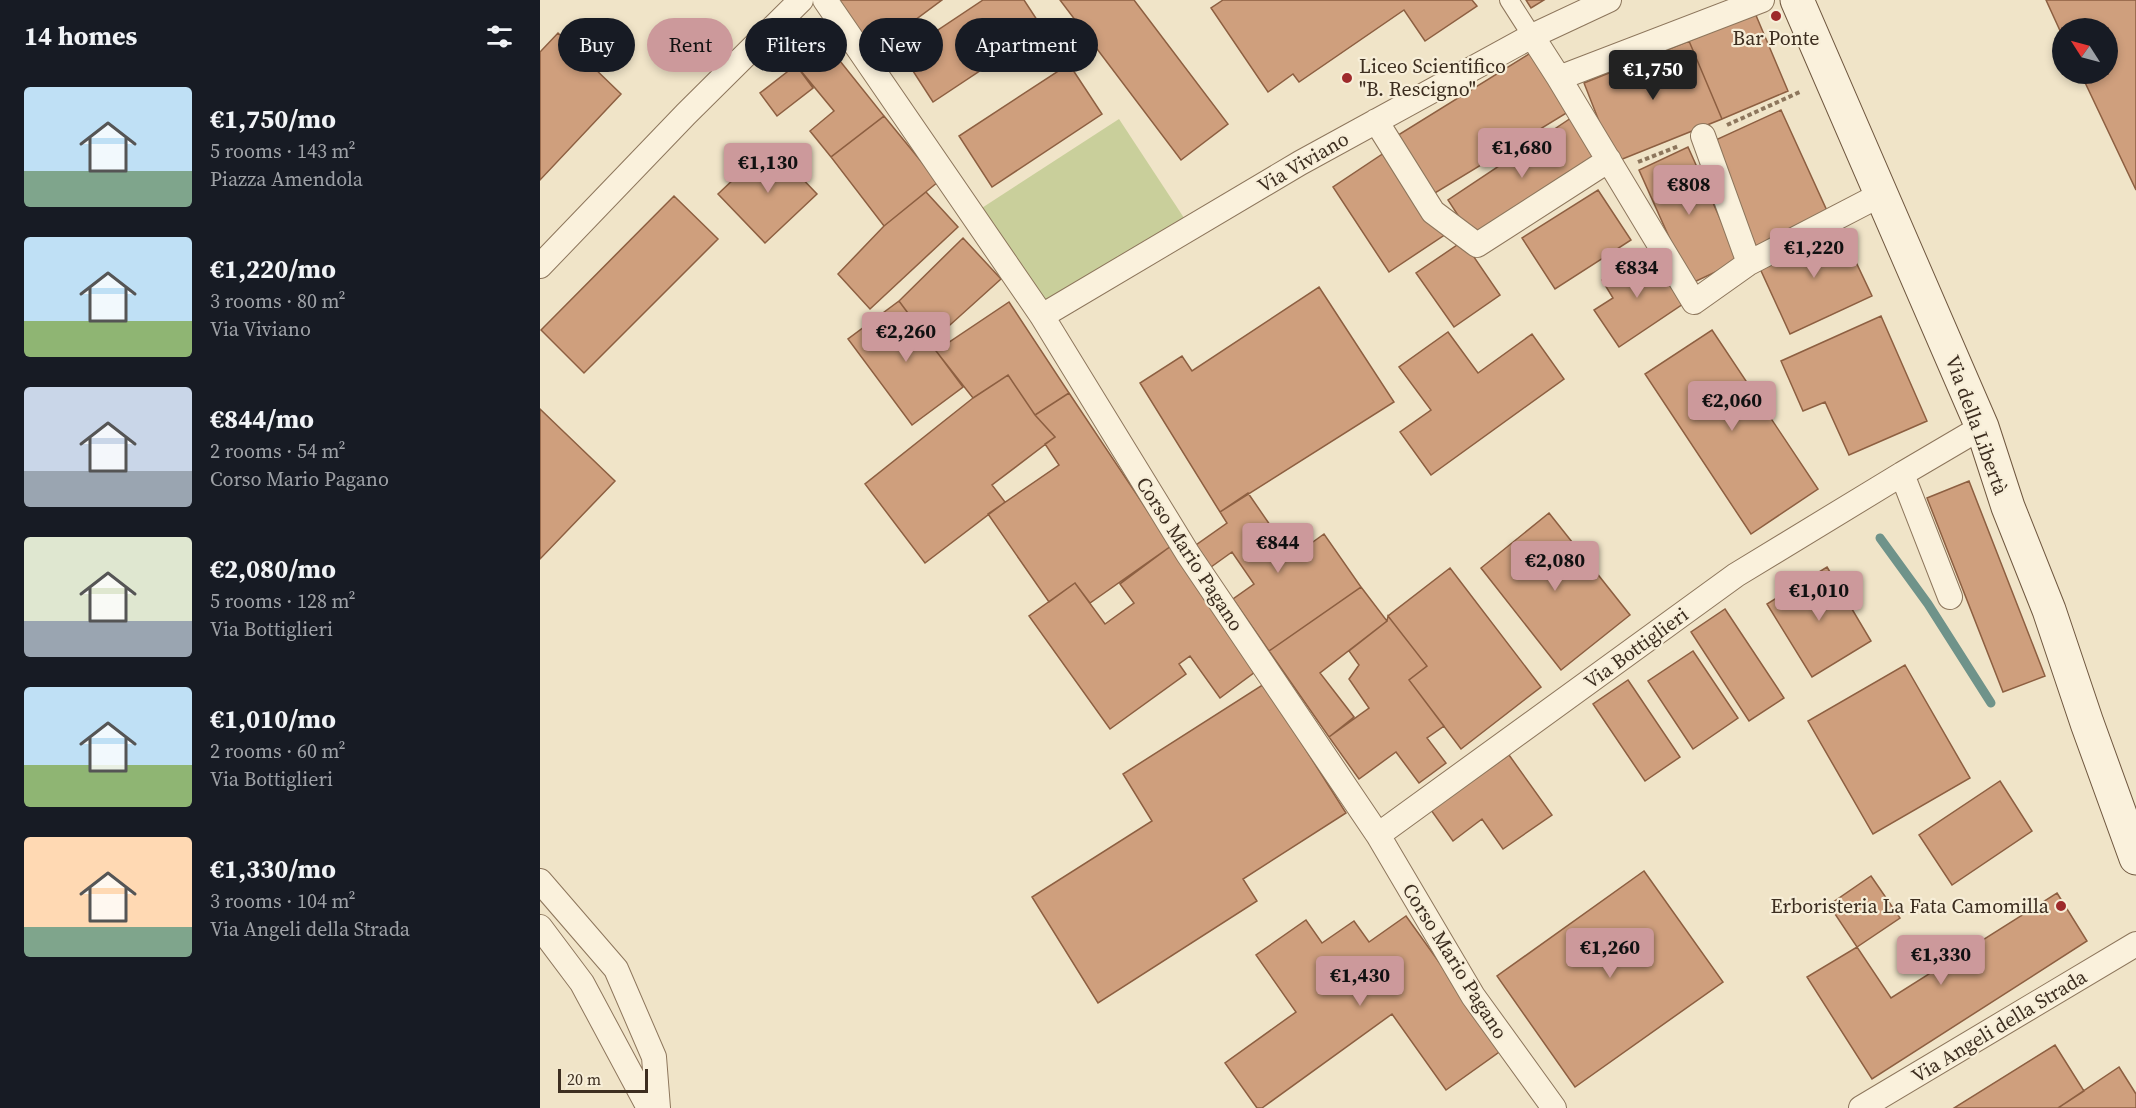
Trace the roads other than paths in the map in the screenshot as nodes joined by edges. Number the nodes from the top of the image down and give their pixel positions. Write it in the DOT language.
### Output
graph roads {
  1 [pos="801,0"];
  2 [pos="825,0"];
  3 [pos="1509,0"];
  4 [pos="1609,0"];
  5 [pos="1762,0"];
  6 [pos="1797,0"];
  7 [pos="1532,36"];
  8 [pos="1559,78"];
  9 [pos="1376,121"];
  10 [pos="1703,136"];
  11 [pos="1609,160"];
  12 [pos="1882,194"];
  13 [pos="1749,263"];
  14 [pos="540,266"];
  15 [pos="1042,316"];
  16 [pos="1982,427"];
  17 [pos="1902,474"];
  18 [pos="1950,597"];
  19 [pos="1378,836"];
  20 [pos="2136,858"];
  21 [pos="540,881"];
  22 [pos="540,927"];
  23 [pos="2136,944"];
  24 [pos="649,1108"];
  25 [pos="658,1108"];
  26 [pos="1554,1108"];
  27 [pos="1862,1108"];
  1 -- 14 [label="street"];
  2 -- 15 [label="street, Corso Mario Pagano"];
  3 -- 7 [label="street"];
  4 -- 7 [label="street, Via Viviano"];
  5 -- 8 [label="street"];
  6 -- 12 [label="main road, Via della Libertà"];
  7 -- 8 [label="street"];
  7 -- 9 [label="street, Via Viviano"];
  8 -- 11 [label="street"];
  9 -- 11 [label="street"];
  9 -- 15 [label="street, Via Viviano"];
  10 -- 13 [label="street"];
  11 -- 13 [label="street"];
  12 -- 13 [label="street"];
  12 -- 16 [label="main road, Via della Libertà"];
  15 -- 19 [label="street, Corso Mario Pagano"];
  16 -- 17 [label="street, Via Bottiglieri"];
  16 -- 20 [label="main road, Via della Libertà"];
  17 -- 18 [label="street"];
  17 -- 19 [label="street, Via Bottiglieri"];
  19 -- 26 [label="street, Corso Mario Pagano"];
  21 -- 25 [label="street"];
  22 -- 24 [label="street"];
  23 -- 27 [label="street, Via Angeli della Strada"];
}
